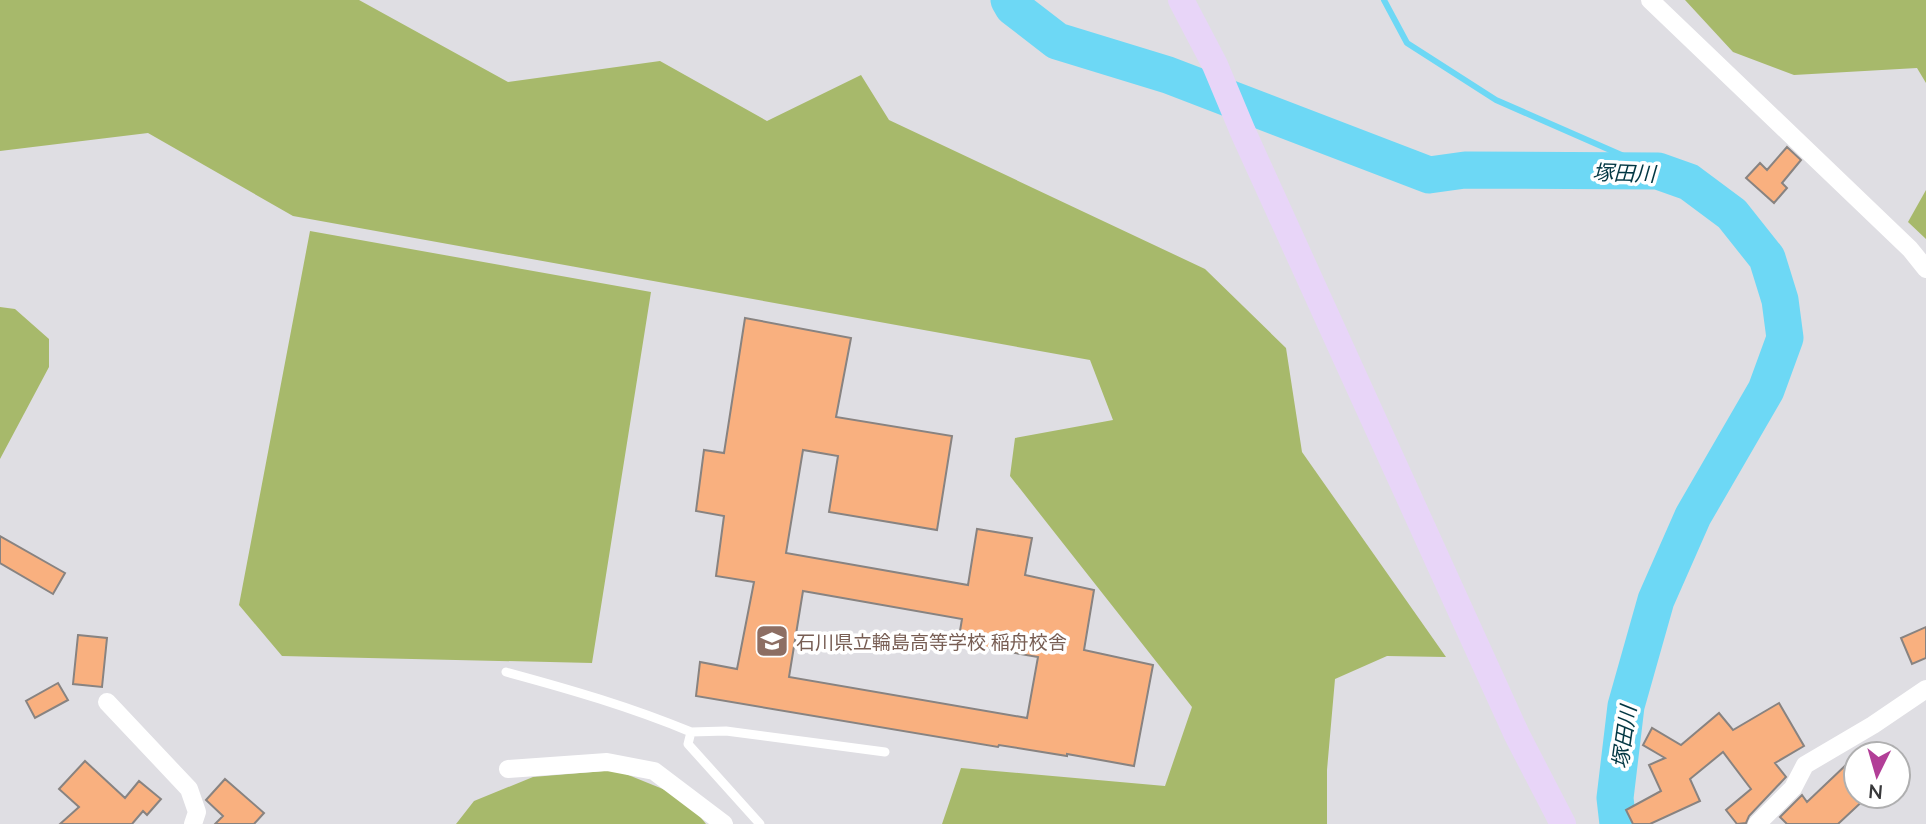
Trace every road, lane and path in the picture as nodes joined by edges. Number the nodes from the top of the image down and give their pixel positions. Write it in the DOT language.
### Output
graph roads {
  1 [pos="1181,0"];
  2 [pos="1650,0"];
  3 [pos="1926,269"];
  4 [pos="506,672"];
  5 [pos="1926,688"];
  6 [pos="107,702"];
  7 [pos="691,732"];
  8 [pos="885,752"];
  9 [pos="508,769"];
  10 [pos="193,824"];
  11 [pos="724,824"];
  12 [pos="760,824"];
  13 [pos="1563,824"];
  14 [pos="1757,824"];
  1 -- 13 [label="street"];
  2 -- 3 [label="street"];
  4 -- 7 [label="lane"];
  5 -- 14 [label="street"];
  6 -- 10 [label="street"];
  7 -- 8 [label="lane"];
  7 -- 12 [label="lane"];
  9 -- 11 [label="street"];
}
